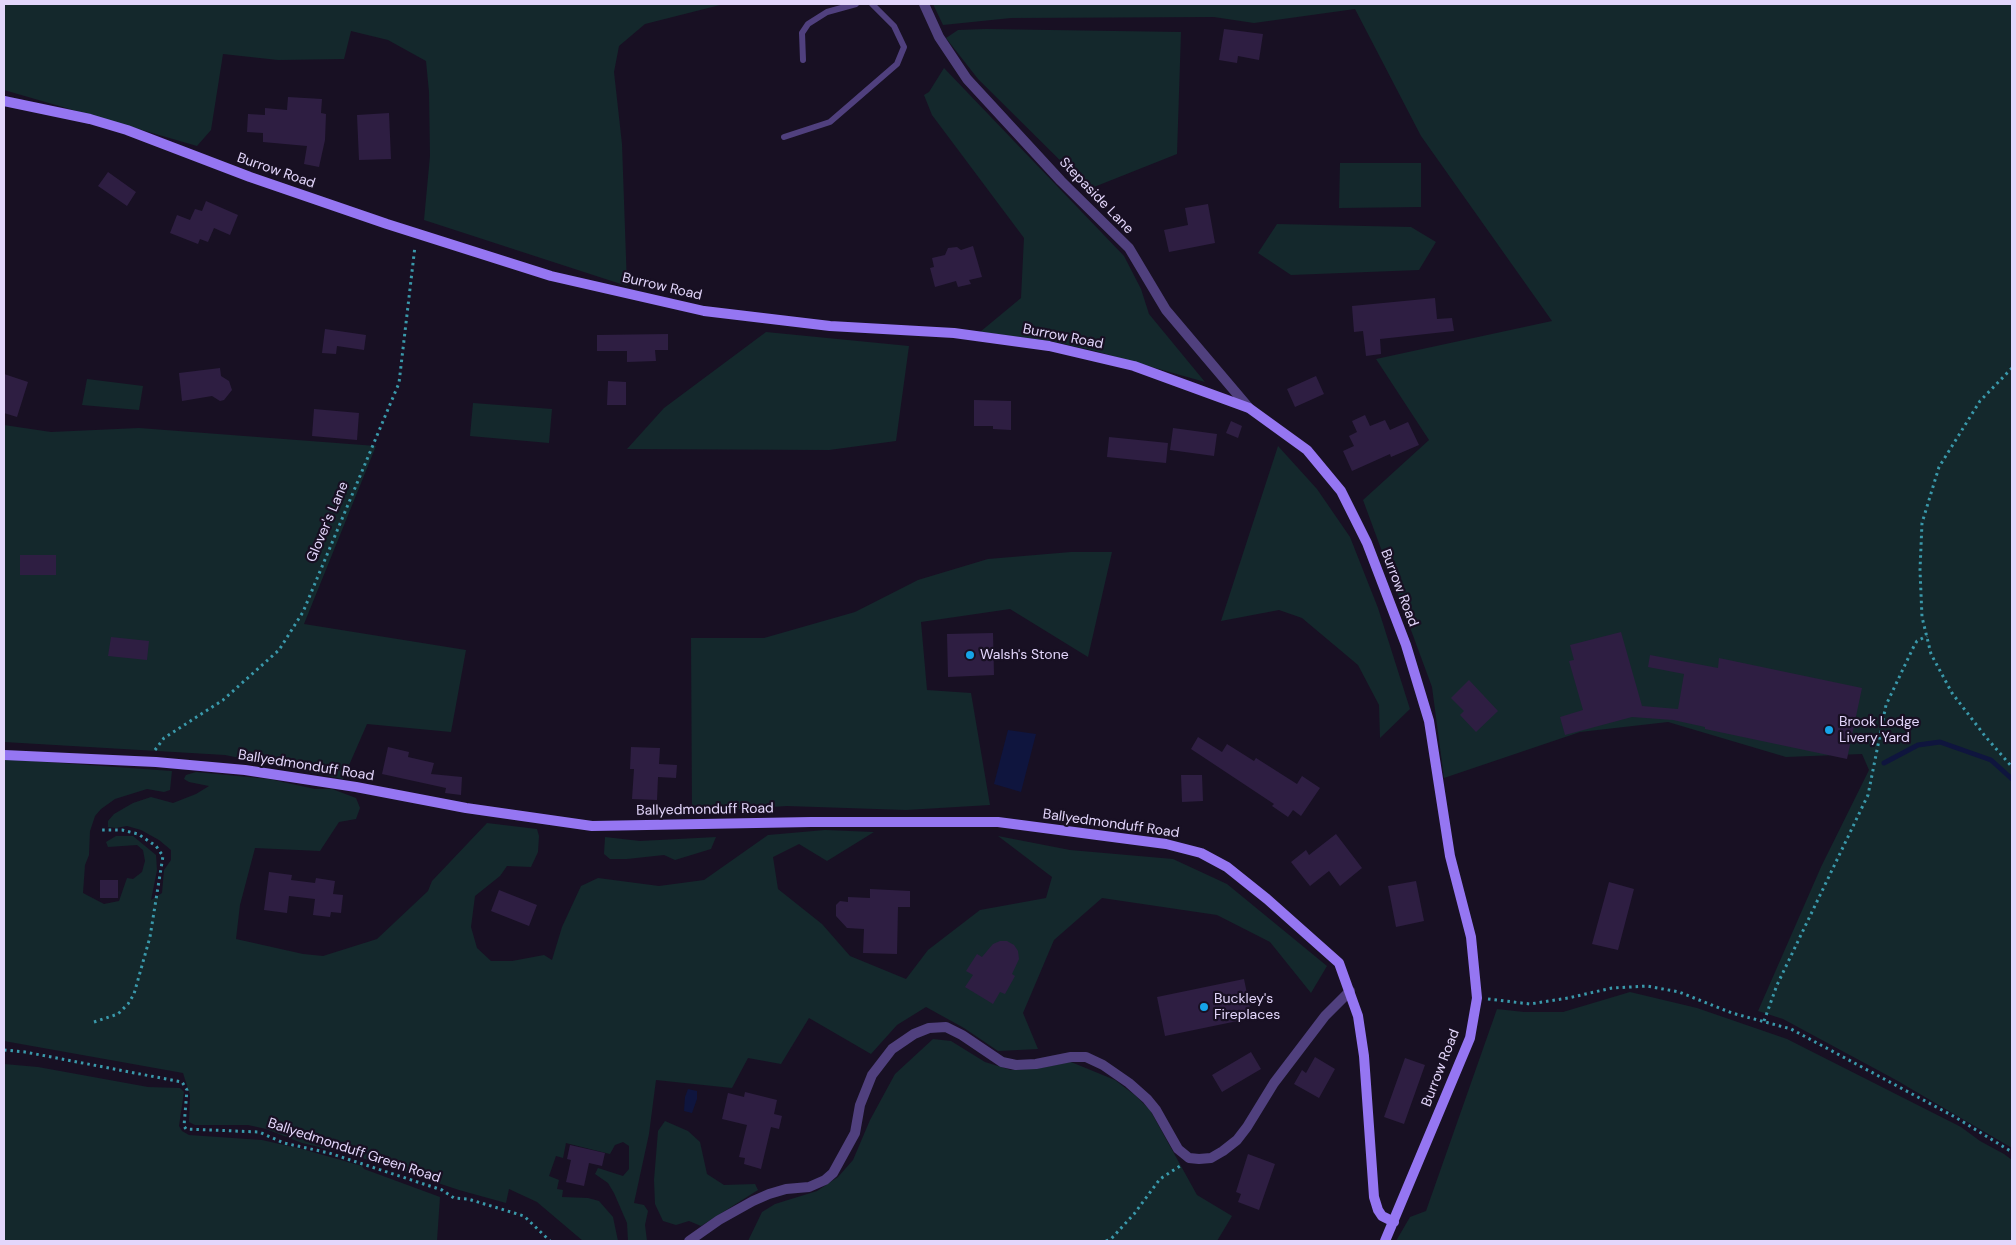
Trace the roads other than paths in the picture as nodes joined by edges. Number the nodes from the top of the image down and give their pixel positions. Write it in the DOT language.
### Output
graph roads {
  1 [pos="856,4"];
  2 [pos="872,4"];
  3 [pos="924,4"];
  4 [pos="803,60"];
  5 [pos="4,101"];
  6 [pos="784,137"];
  7 [pos="1249,408"];
  8 [pos="4,755"];
  9 [pos="1350,991"];
  10 [pos="1394,1222"];
  11 [pos="689,1241"];
  12 [pos="1385,1241"];
  1 -- 4 [label="lane"];
  2 -- 6 [label="lane"];
  3 -- 7 [label="street, Stepaside Lane"];
  5 -- 7 [label="street, Burrow Road"];
  7 -- 10 [label="street, Burrow Road"];
  8 -- 9 [label="street, Ballyedmonduff Road"];
  9 -- 10 [label="street, Ballyedmonduff Road"];
  9 -- 11 [label="street"];
  10 -- 12 [label="street"];
}
